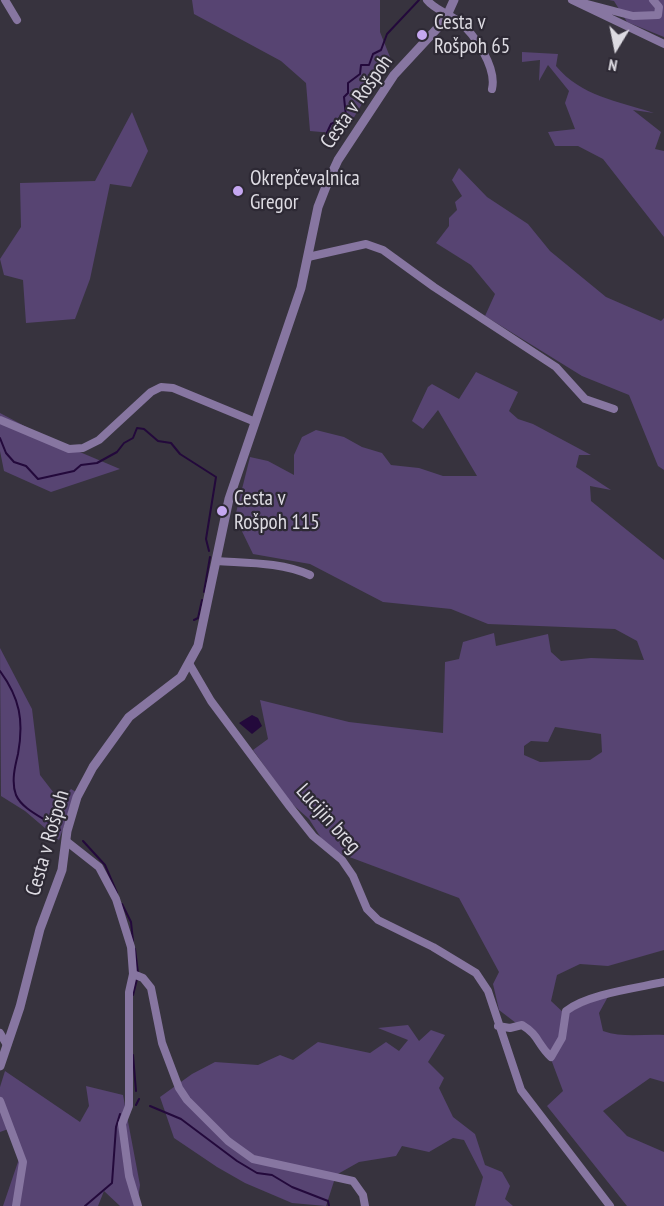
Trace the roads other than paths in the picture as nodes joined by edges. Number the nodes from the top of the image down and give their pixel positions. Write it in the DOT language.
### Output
graph roads {
  1 [pos="5,0"];
  2 [pos="427,0"];
  3 [pos="454,0"];
  4 [pos="653,0"];
  5 [pos="574,1"];
  6 [pos="447,14"];
  7 [pos="17,20"];
  8 [pos="664,44"];
  9 [pos="492,89"];
  10 [pos="308,257"];
  11 [pos="614,409"];
  12 [pos="0,420"];
  13 [pos="253,421"];
  14 [pos="217,561"];
  15 [pos="310,576"];
  16 [pos="190,665"];
  17 [pos="66,841"];
  18 [pos="133,974"];
  19 [pos="664,982"];
  20 [pos="498,1026"];
  21 [pos="0,1033"];
  22 [pos="7,1045"];
  23 [pos="0,1066"];
  24 [pos="0,1101"];
  25 [pos="15,1206"];
  26 [pos="138,1206"];
  27 [pos="365,1206"];
  28 [pos="610,1206"];
  1 -- 7 [label="street"];
  2 -- 6 [label="street"];
  3 -- 6 [label="street, Cesta v Rošpoh"];
  4 -- 5 [label="street"];
  5 -- 8 [label="street"];
  6 -- 9 [label="street"];
  6 -- 10 [label="street, Cesta v Rošpoh"];
  10 -- 11 [label="street"];
  10 -- 13 [label="street, Cesta v Rošpoh"];
  12 -- 13 [label="street"];
  13 -- 14 [label="street, Cesta v Rošpoh"];
  14 -- 15 [label="street"];
  14 -- 16 [label="street, Cesta v Rošpoh"];
  16 -- 17 [label="street, Cesta v Rošpoh"];
  16 -- 20 [label="street, Lucijin breg"];
  17 -- 18 [label="street"];
  17 -- 22 [label="street, Cesta v Rošpoh"];
  18 -- 26 [label="street"];
  18 -- 27 [label="street"];
  19 -- 20 [label="street"];
  20 -- 28 [label="street, Lucijin breg"];
  21 -- 22 [label="street"];
  22 -- 23 [label="street, Cesta v Rošpoh"];
  24 -- 25 [label="street"];
}
